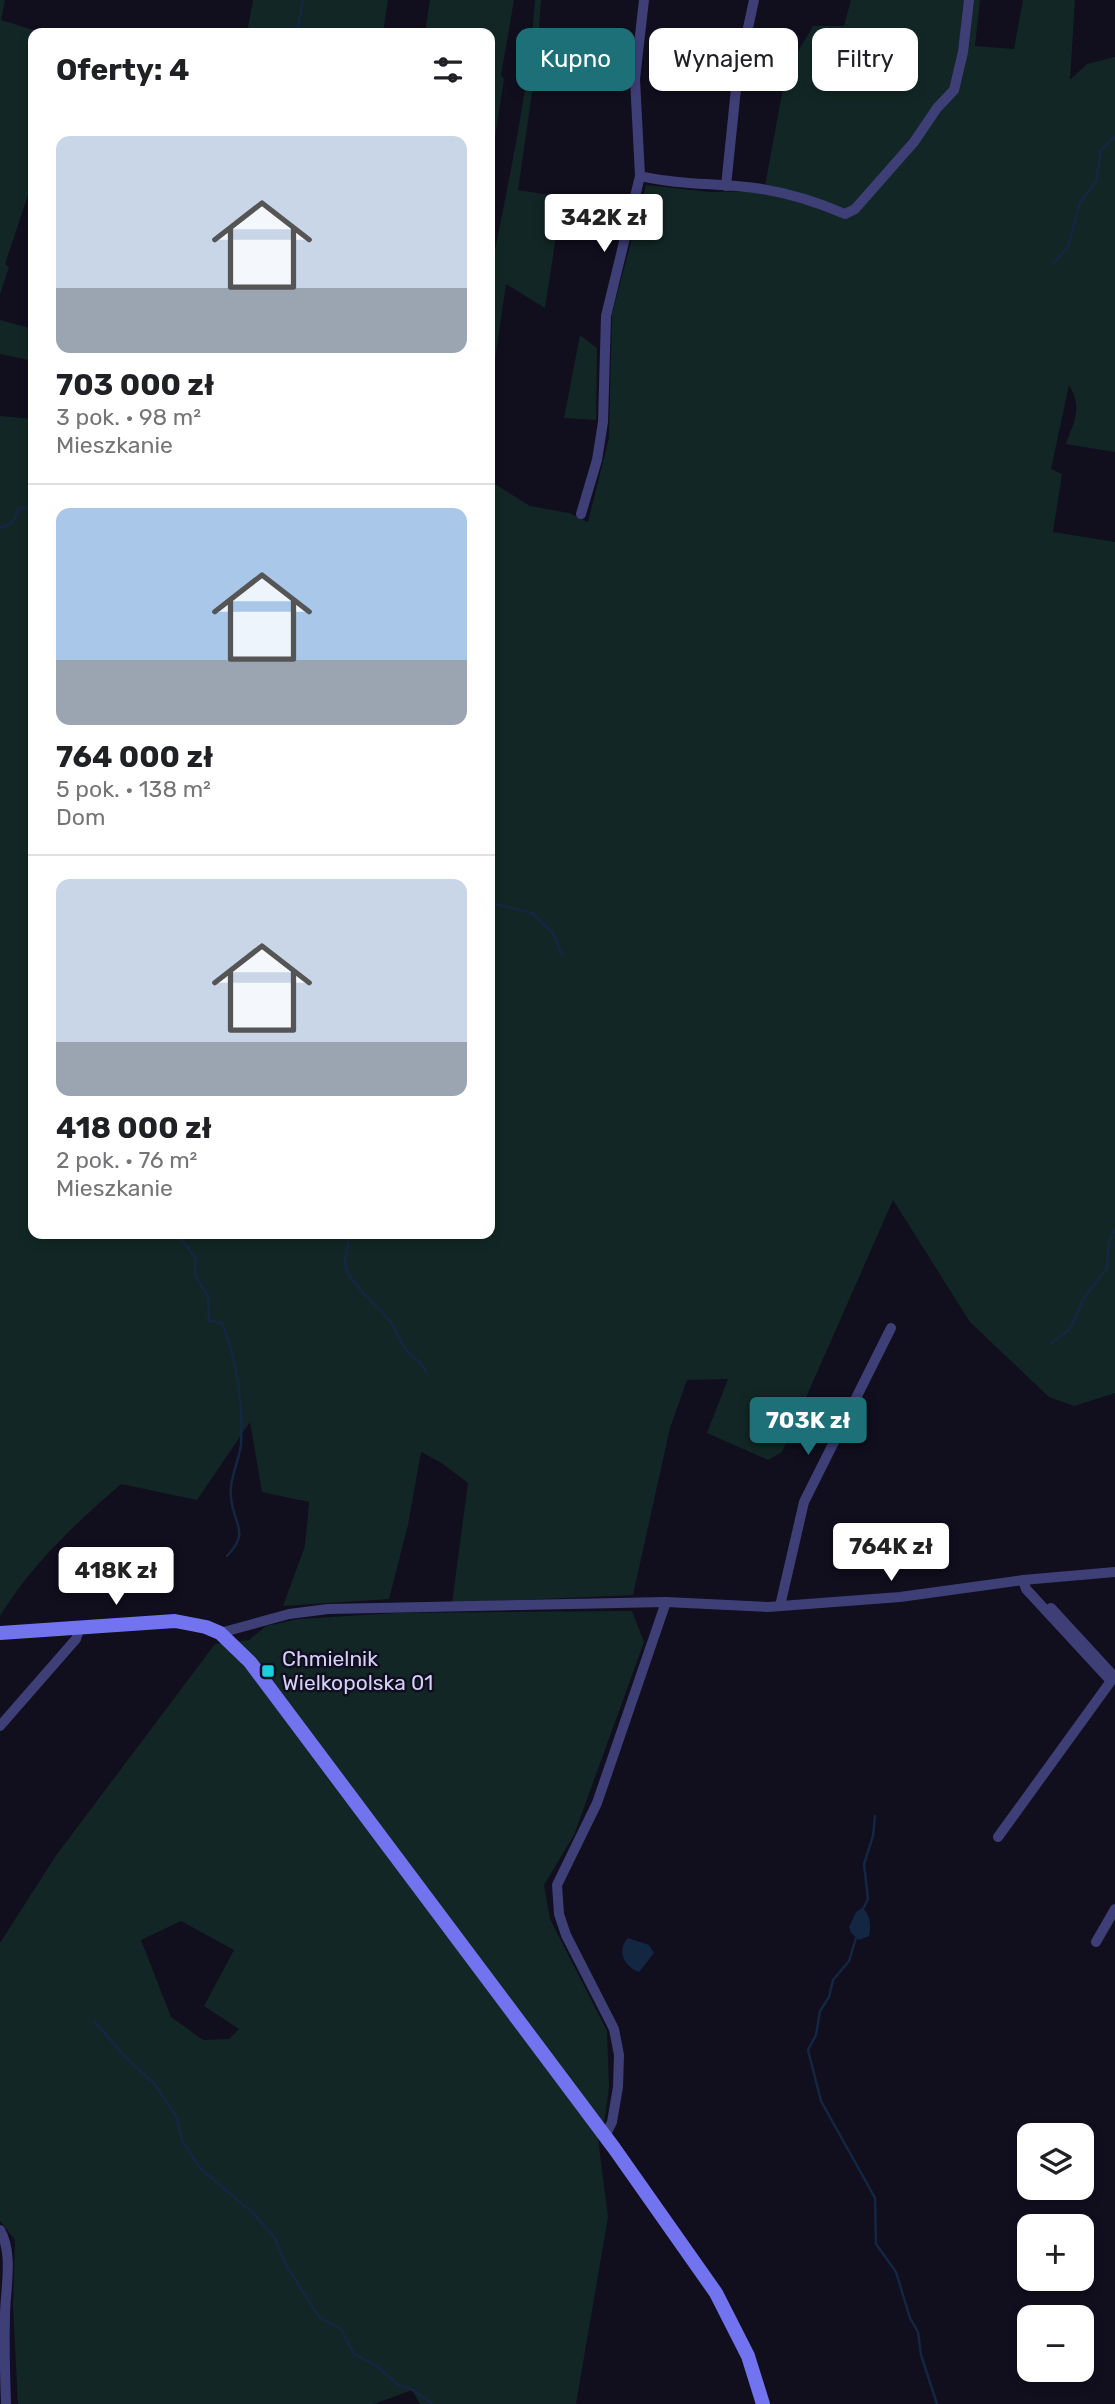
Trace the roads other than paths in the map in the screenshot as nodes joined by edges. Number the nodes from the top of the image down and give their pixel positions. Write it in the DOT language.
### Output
graph roads {
  1 [pos="644,0"];
  2 [pos="754,0"];
  3 [pos="969,0"];
  4 [pos="640,176"];
  5 [pos="726,186"];
  6 [pos="581,514"];
  7 [pos="891,1328"];
  8 [pos="1115,1572"];
  9 [pos="1024,1582"];
  10 [pos="666,1602"];
  11 [pos="780,1606"];
  12 [pos="80,1627"];
  13 [pos="1,1633"];
  14 [pos="220,1633"];
  15 [pos="1115,1676"];
  16 [pos="0,1726"];
  17 [pos="999,1837"];
  18 [pos="1115,1909"];
  19 [pos="1096,1942"];
  20 [pos="605,2136"];
  21 [pos="0,2230"];
  22 [pos="6,2404"];
  23 [pos="763,2404"];
  1 -- 4 [label="street"];
  2 -- 5 [label="street"];
  3 -- 5 [label="street"];
  4 -- 5 [label="street"];
  4 -- 6 [label="street"];
  7 -- 11 [label="street"];
  8 -- 9 [label="street"];
  9 -- 11 [label="street"];
  9 -- 15 [label="street"];
  9 -- 17 [label="street"];
  10 -- 11 [label="street"];
  10 -- 14 [label="street"];
  10 -- 20 [label="street"];
  12 -- 13 [label="street"];
  12 -- 14 [label="street"];
  12 -- 16 [label="street"];
  14 -- 20 [label="street"];
  18 -- 19 [label="street"];
  20 -- 23 [label="street"];
  21 -- 22 [label="street"];
}
